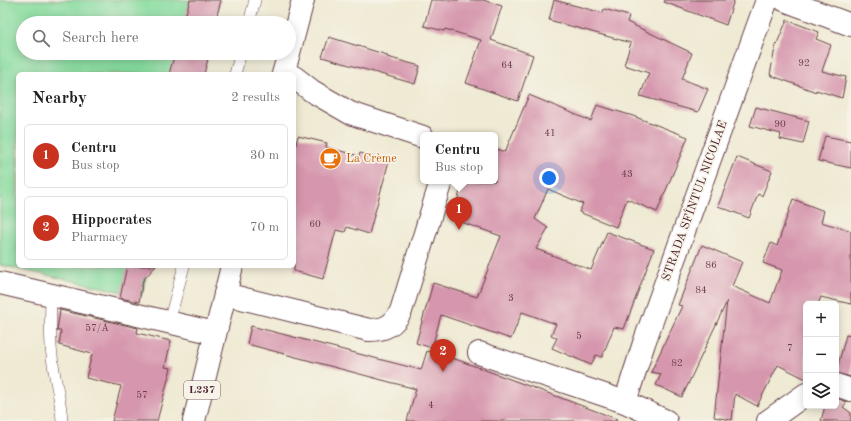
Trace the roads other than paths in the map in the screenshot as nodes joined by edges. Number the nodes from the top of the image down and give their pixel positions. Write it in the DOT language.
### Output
graph roads {
  1 [pos="255,0"];
  2 [pos="303,0"];
  3 [pos="767,0"];
  4 [pos="784,0"];
  5 [pos="251,16"];
  6 [pos="851,25"];
  7 [pos="296,31"];
  8 [pos="239,60"];
  9 [pos="236,72"];
  10 [pos="296,75"];
  11 [pos="420,137"];
  12 [pos="440,184"];
  13 [pos="183,268"];
  14 [pos="232,268"];
  15 [pos="0,283"];
  16 [pos="51,294"];
  17 [pos="225,294"];
  18 [pos="169,322"];
  19 [pos="216,333"];
  20 [pos="479,353"];
  21 [pos="839,385"];
  22 [pos="851,390"];
  23 [pos="803,396"];
  24 [pos="625,402"];
  25 [pos="62,421"];
  26 [pos="194,421"];
  27 [pos="666,421"];
  28 [pos="768,421"];
  1 -- 5 [label="lane"];
  2 -- 7 [label="street"];
  3 -- 24 [label="street, STRADA SFÎNTUL NICOLAE"];
  4 -- 6 [label="street"];
  8 -- 9 [label="lane"];
  10 -- 11 [label="street"];
  12 -- 17 [label="street"];
  13 -- 18 [label="lane"];
  14 -- 17 [label="street, L237"];
  15 -- 16 [label="street"];
  16 -- 18 [label="street"];
  16 -- 25 [label="lane"];
  17 -- 19 [label="street, L237"];
  18 -- 19 [label="street"];
  19 -- 26 [label="street, L237"];
  20 -- 24 [label="street"];
  21 -- 22 [label="street"];
  23 -- 28 [label="street"];
  24 -- 27 [label="street"];
}
